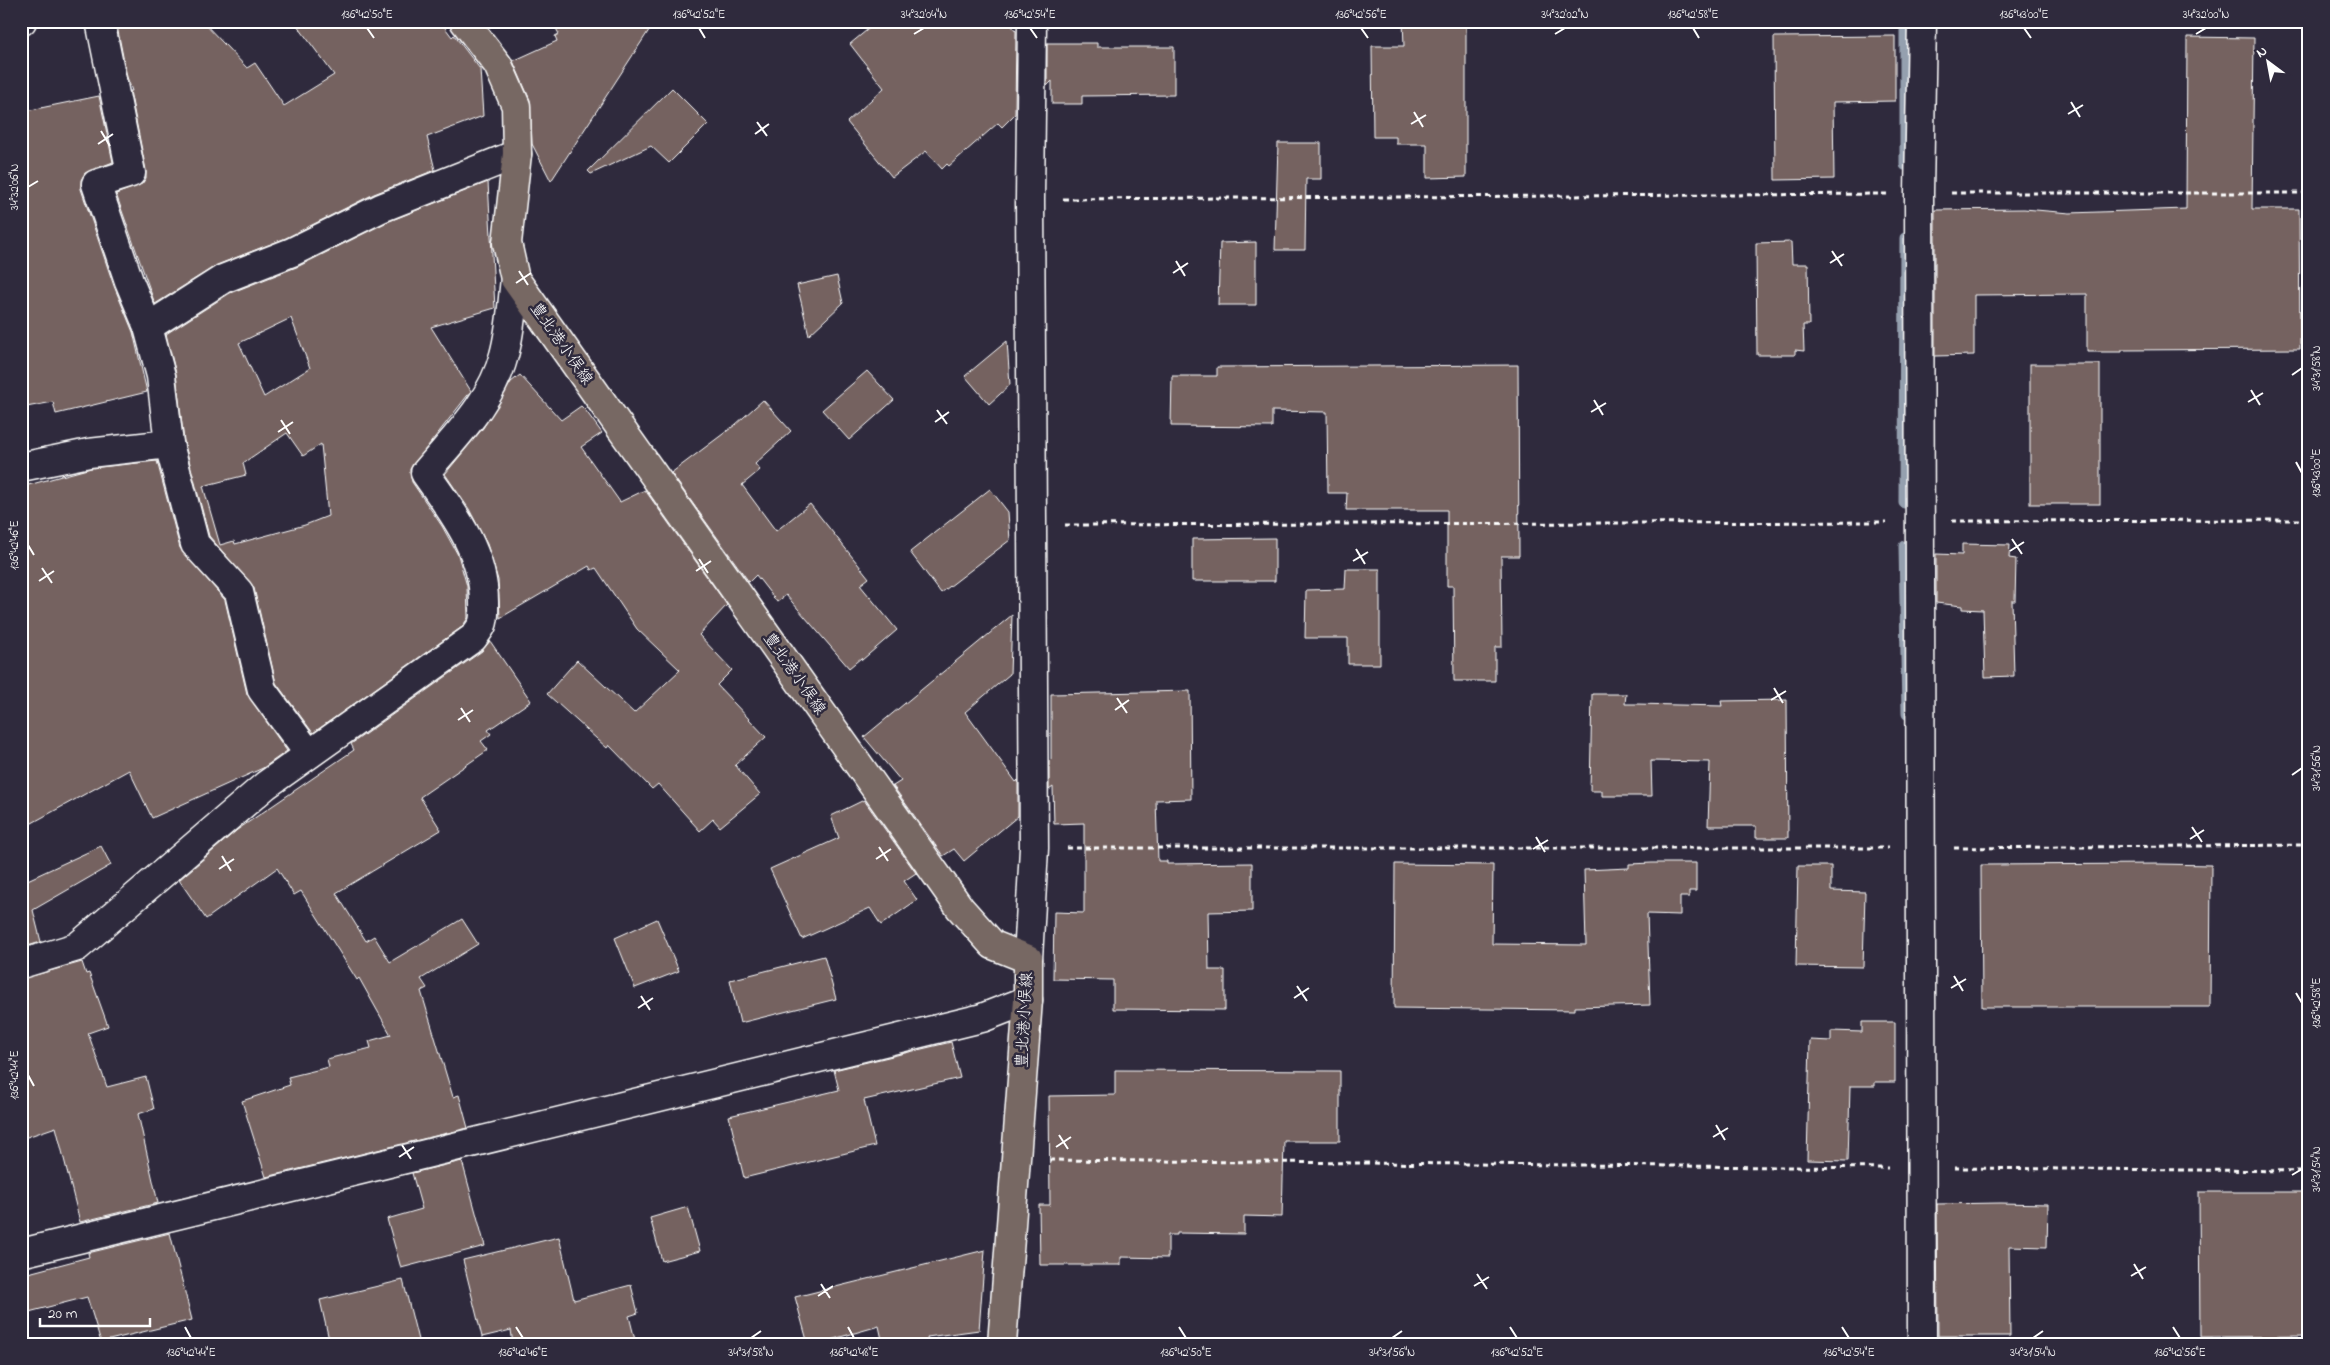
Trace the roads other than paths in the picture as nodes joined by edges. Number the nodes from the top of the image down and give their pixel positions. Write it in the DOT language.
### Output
graph roads {
  1 [pos="100,21"];
  2 [pos="464,21"];
  3 [pos="1032,21"];
  4 [pos="1922,21"];
  5 [pos="517,154"];
  6 [pos="515,279"];
  7 [pos="148,327"];
  8 [pos="169,444"];
  9 [pos="21,467"];
  10 [pos="309,754"];
  11 [pos="1028,959"];
  12 [pos="21,964"];
  13 [pos="1028,1000"];
  14 [pos="21,1253"];
  15 [pos="1002,1344"];
  16 [pos="1922,1344"];
  1 -- 7 [label="street"];
  2 -- 5 [label="main road, 豊北港小俣線"];
  3 -- 11 [label="street"];
  4 -- 16 [label="street"];
  5 -- 6 [label="main road, 豊北港小俣線"];
  5 -- 7 [label="street"];
  6 -- 10 [label="street"];
  6 -- 11 [label="main road, 豊北港小俣線"];
  7 -- 8 [label="street"];
  8 -- 9 [label="street"];
  8 -- 10 [label="street"];
  10 -- 12 [label="street"];
  11 -- 13 [label="main road, 豊北港小俣線"];
  13 -- 14 [label="street"];
  13 -- 15 [label="main road, 豊北港小俣線"];
}
